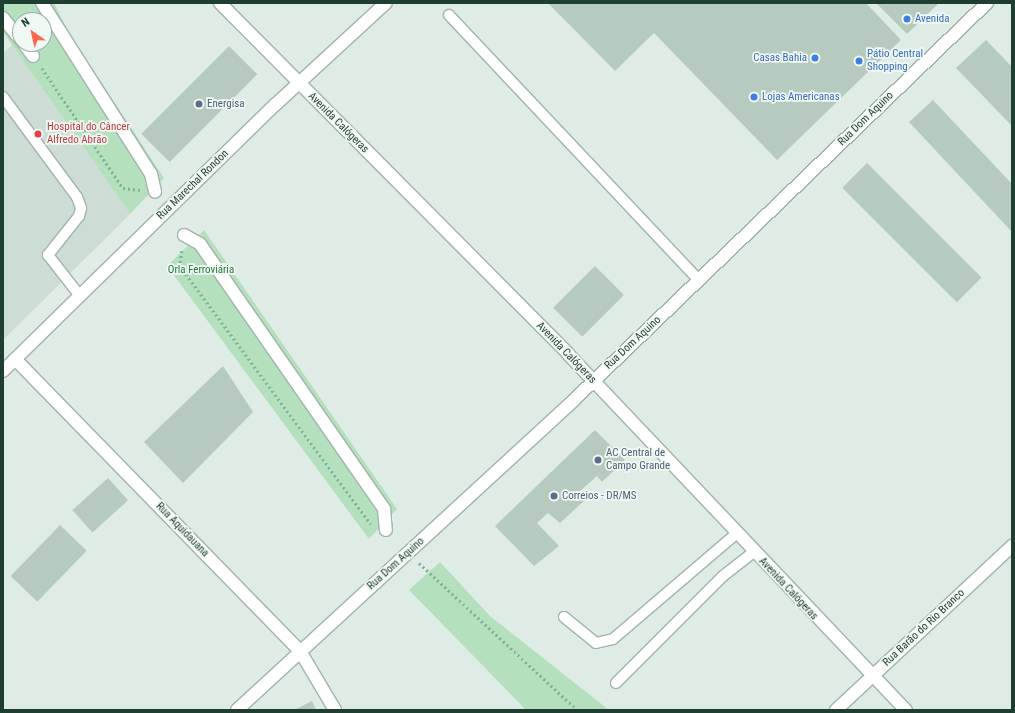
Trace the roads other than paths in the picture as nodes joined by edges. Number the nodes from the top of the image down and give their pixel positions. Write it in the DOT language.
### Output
graph roads {
  1 [pos="42,3"];
  2 [pos="220,3"];
  3 [pos="386,3"];
  4 [pos="987,3"];
  5 [pos="449,15"];
  6 [pos="3,18"];
  7 [pos="12,29"];
  8 [pos="31,52"];
  9 [pos="34,56"];
  10 [pos="299,84"];
  11 [pos="3,97"];
  12 [pos="154,192"];
  13 [pos="184,235"];
  14 [pos="699,280"];
  15 [pos="80,296"];
  16 [pos="15,359"];
  17 [pos="3,371"];
  18 [pos="593,380"];
  19 [pos="386,530"];
  20 [pos="736,534"];
  21 [pos="1012,546"];
  22 [pos="754,552"];
  23 [pos="564,617"];
  24 [pos="300,650"];
  25 [pos="871,676"];
  26 [pos="616,683"];
  27 [pos="237,710"];
  28 [pos="335,710"];
  29 [pos="836,710"];
  30 [pos="906,710"];
  1 -- 12 [label="street"];
  2 -- 10 [label="street, Avenida Calógeras"];
  3 -- 10 [label="street, Rua Marechal Rondon"];
  4 -- 14 [label="street, Rua Dom Aquino"];
  5 -- 14 [label="lane"];
  6 -- 7 [label="street"];
  8 -- 9 [label="street"];
  10 -- 15 [label="street, Rua Marechal Rondon"];
  10 -- 18 [label="street, Avenida Calógeras"];
  11 -- 15 [label="lane"];
  13 -- 19 [label="street"];
  14 -- 18 [label="street, Rua Dom Aquino"];
  15 -- 16 [label="street, Rua Marechal Rondon"];
  16 -- 17 [label="street, Rua Marechal Rondon"];
  16 -- 24 [label="street, Rua Aquidauana"];
  18 -- 20 [label="street, Avenida Calógeras"];
  18 -- 24 [label="street, Rua Dom Aquino"];
  20 -- 22 [label="street, Avenida Calógeras"];
  20 -- 23 [label="lane"];
  21 -- 25 [label="street, Rua Barão do Rio Branco"];
  22 -- 25 [label="street, Avenida Calógeras"];
  22 -- 26 [label="lane"];
  24 -- 27 [label="street, Rua Dom Aquino"];
  24 -- 28 [label="street, Rua Aquidauana"];
  25 -- 29 [label="street, Rua Barão do Rio Branco"];
  25 -- 30 [label="street, Avenida Calógeras"];
}
